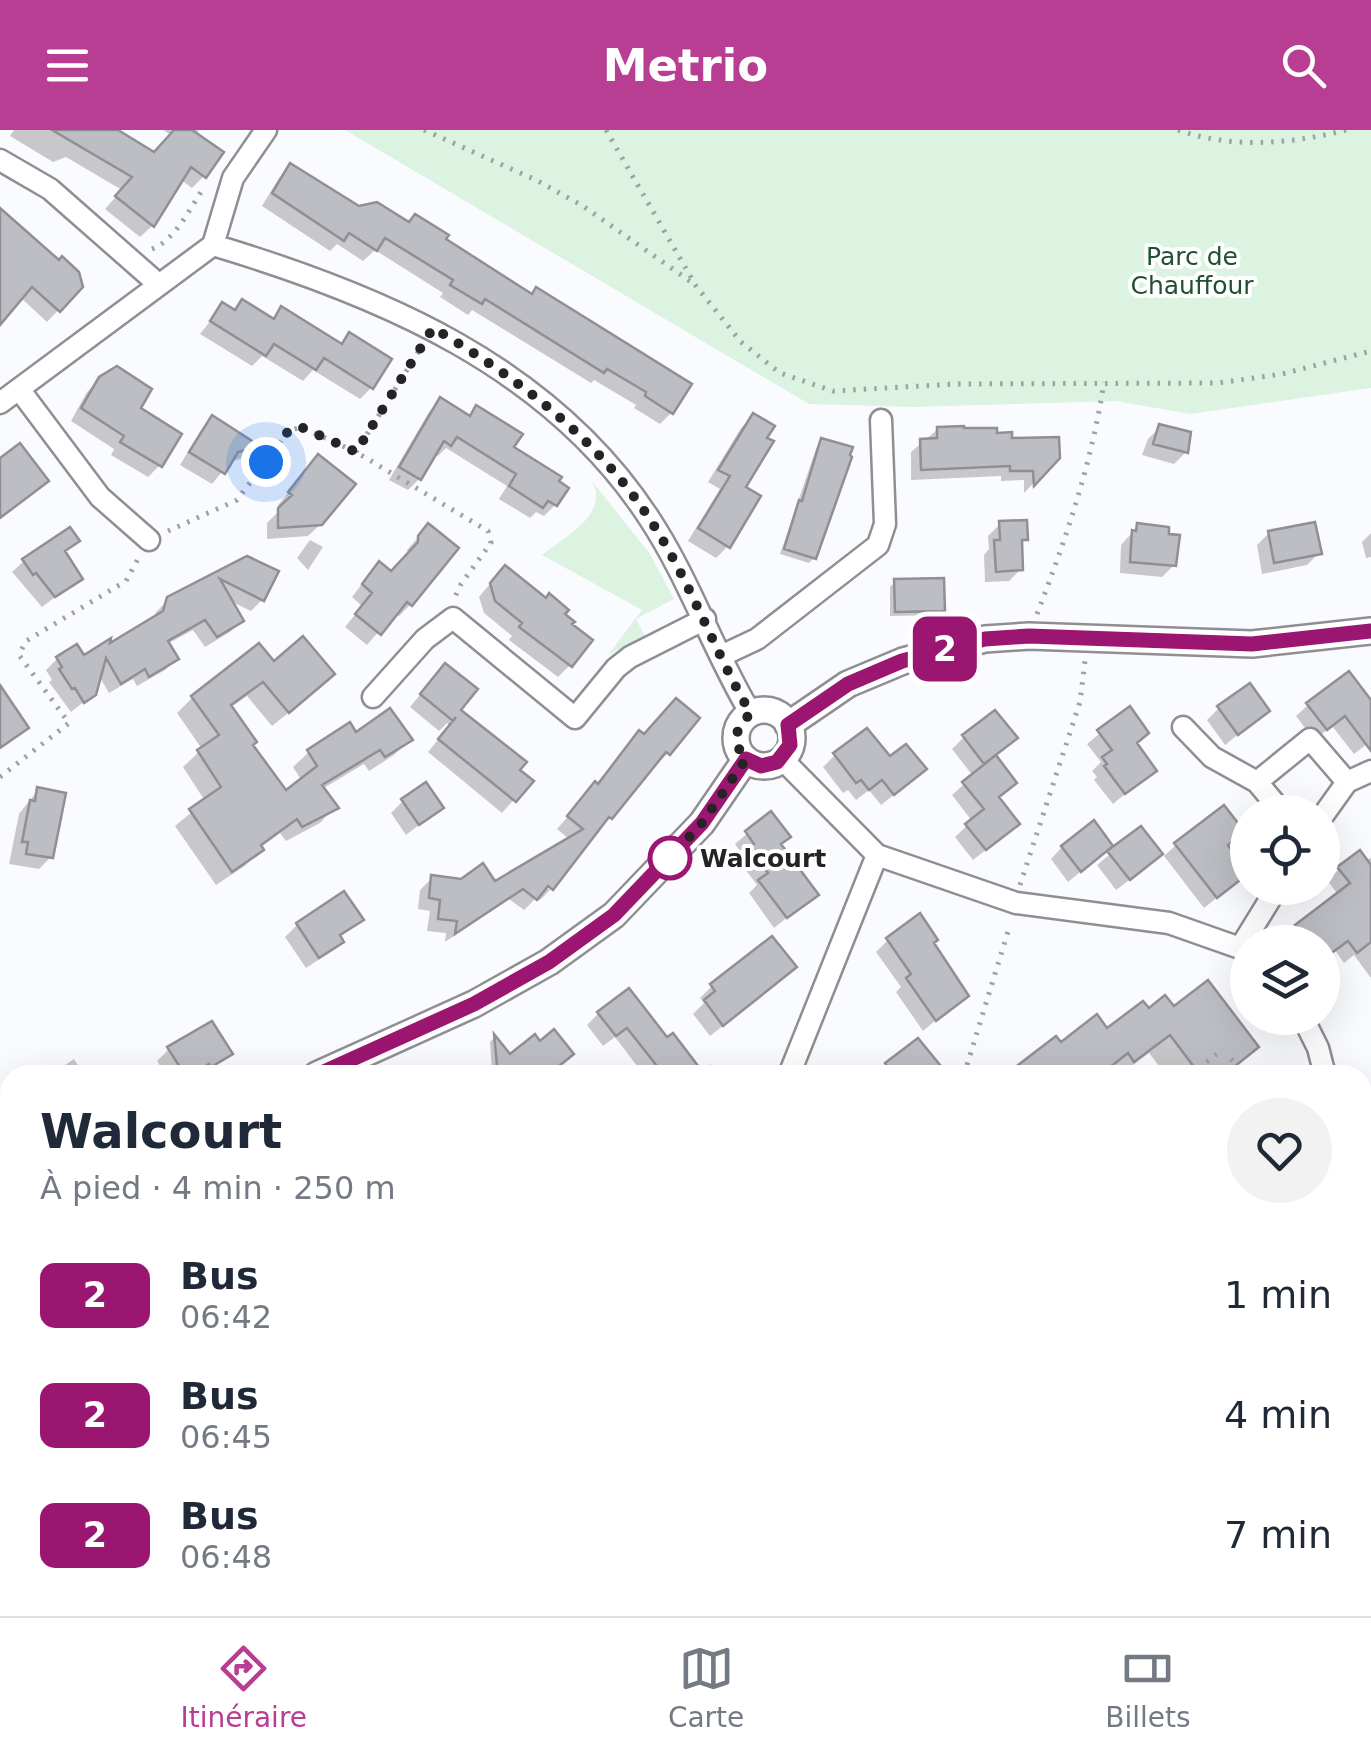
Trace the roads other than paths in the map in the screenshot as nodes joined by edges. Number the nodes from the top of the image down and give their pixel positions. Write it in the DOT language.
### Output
graph roads {
  1 [pos="266,130"];
  2 [pos="0,160"];
  3 [pos="213,245"];
  4 [pos="158,283"];
  5 [pos="20,389"];
  6 [pos="0,404"];
  7 [pos="881,420"];
  8 [pos="148,540"];
  9 [pos="705,619"];
  10 [pos="1371,631"];
  11 [pos="720,656"];
  12 [pos="373,697"];
  13 [pos="751,714"];
  14 [pos="788,725"];
  15 [pos="1183,726"];
  16 [pos="746,759"];
  17 [pos="782,759"];
  18 [pos="1371,771"];
  19 [pos="1257,782"];
  20 [pos="1347,782"];
  21 [pos="1268,795"];
  22 [pos="1338,795"];
  23 [pos="878,856"];
  24 [pos="1230,946"];
  25 [pos="1312,1035"];
  26 [pos="339,1065"];
  27 [pos="793,1065"];
  28 [pos="1323,1065"];
  1 -- 3 [label="street"];
  2 -- 4 [label="street"];
  3 -- 4 [label="street"];
  3 -- 9 [label="street"];
  4 -- 5 [label="street"];
  5 -- 6 [label="street"];
  5 -- 8 [label="street"];
  7 -- 11 [label="street"];
  9 -- 11 [label="street"];
  9 -- 12 [label="street"];
  10 -- 14 [label="street"];
  11 -- 13 [label="street"];
  13 -- 14 [label="street"];
  13 -- 16 [label="street"];
  14 -- 17 [label="street"];
  15 -- 19 [label="street"];
  16 -- 17 [label="street"];
  16 -- 26 [label="street"];
  17 -- 23 [label="street"];
  18 -- 20 [label="street"];
  19 -- 20 [label="street"];
  19 -- 21 [label="street"];
  20 -- 22 [label="street"];
  23 -- 24 [label="street"];
  23 -- 27 [label="street"];
  25 -- 28 [label="street"];
}
